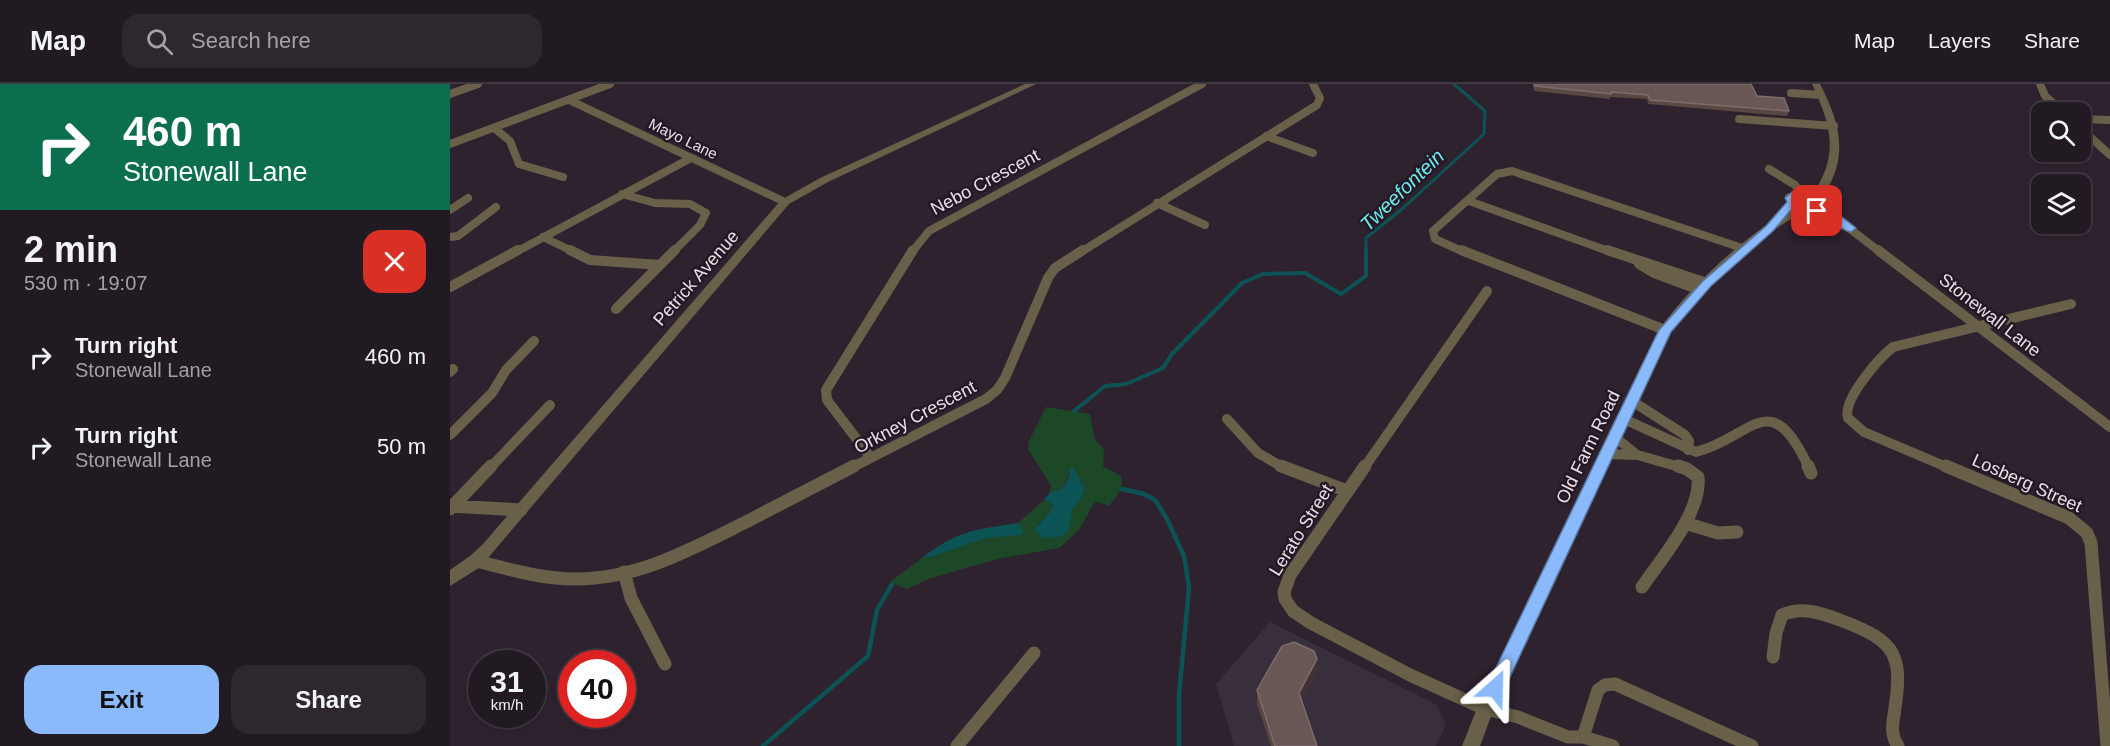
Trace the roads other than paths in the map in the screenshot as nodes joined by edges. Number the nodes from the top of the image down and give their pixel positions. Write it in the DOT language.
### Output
graph roads {
  1 [pos="478,84"];
  2 [pos="610,84"];
  3 [pos="1032,84"];
  4 [pos="1202,84"];
  5 [pos="1313,84"];
  6 [pos="1816,84"];
  7 [pos="2040,84"];
  8 [pos="1791,93"];
  9 [pos="450,94"];
  10 [pos="1821,95"];
  11 [pos="569,100"];
  12 [pos="2052,102"];
  13 [pos="1739,119"];
  14 [pos="2091,119"];
  15 [pos="2110,120"];
  16 [pos="1834,126"];
  17 [pos="494,128"];
  18 [pos="1266,136"];
  19 [pos="2091,138"];
  20 [pos="450,144"];
  21 [pos="1313,153"];
  22 [pos="2110,155"];
  23 [pos="691,158"];
  24 [pos="563,177"];
  25 [pos="622,194"];
  26 [pos="468,198"];
  27 [pos="1805,200"];
  28 [pos="1469,201"];
  29 [pos="785,202"];
  30 [pos="1157,203"];
  31 [pos="496,207"];
  32 [pos="450,210"];
  33 [pos="1205,225"];
  34 [pos="450,237"];
  35 [pos="543,237"];
  36 [pos="1745,249"];
  37 [pos="660,265"];
  38 [pos="450,287"];
  39 [pos="1704,287"];
  40 [pos="1486,291"];
  41 [pos="2071,304"];
  42 [pos="616,309"];
  43 [pos="1978,326"];
  44 [pos="1665,330"];
  45 [pos="534,341"];
  46 [pos="1632,401"];
  47 [pos="550,405"];
  48 [pos="1227,418"];
  49 [pos="1624,419"];
  50 [pos="2110,428"];
  51 [pos="450,435"];
  52 [pos="1615,437"];
  53 [pos="1689,450"];
  54 [pos="1606,454"];
  55 [pos="1641,456"];
  56 [pos="871,458"];
  57 [pos="1811,473"];
  58 [pos="1347,491"];
  59 [pos="451,507"];
  60 [pos="521,510"];
  61 [pos="1685,523"];
  62 [pos="1737,532"];
  63 [pos="476,561"];
  64 [pos="624,572"];
  65 [pos="450,579"];
  66 [pos="1642,587"];
  67 [pos="1034,653"];
  68 [pos="1773,657"];
  69 [pos="665,664"];
  70 [pos="1485,709"];
  71 [pos="1583,737"];
  72 [pos="957,746"];
  73 [pos="1471,746"];
  74 [pos="1613,746"];
  75 [pos="1752,746"];
  76 [pos="1898,746"];
  77 [pos="2107,746"];
  1 -- 9 [label="street"];
  2 -- 11 [label="street"];
  3 -- 29 [label="street, Petrick Avenue"];
  4 -- 56 [label="street, Nebo Crescent"];
  5 -- 18 [label="street, Orkney Crescent"];
  6 -- 10 [label="street, Old Farm Road"];
  7 -- 12 [label="street"];
  8 -- 10 [label="street"];
  10 -- 16 [label="street, Old Farm Road"];
  11 -- 17 [label="street"];
  11 -- 23 [label="street, Mayo Lane"];
  13 -- 16 [label="street"];
  14 -- 15 [label="street"];
  16 -- 27 [label="street, Old Farm Road"];
  17 -- 20 [label="street"];
  17 -- 24 [label="street"];
  18 -- 21 [label="street"];
  18 -- 30 [label="street, Orkney Crescent"];
  19 -- 22 [label="street"];
  23 -- 25 [label="street"];
  23 -- 29 [label="street, Mayo Lane"];
  25 -- 35 [label="street"];
  25 -- 37 [label="street"];
  26 -- 32 [label="street"];
  27 -- 36 [label="street, Old Farm Road"];
  27 -- 43 [label="street, Stonewall Lane"];
  28 -- 36 [label="street"];
  28 -- 39 [label="street"];
  28 -- 44 [label="street"];
  29 -- 60 [label="street, Petrick Avenue"];
  30 -- 33 [label="street"];
  30 -- 56 [label="street, Orkney Crescent"];
  31 -- 34 [label="street"];
  35 -- 37 [label="street"];
  35 -- 38 [label="street"];
  36 -- 39 [label="street, Old Farm Road"];
  37 -- 42 [label="street"];
  39 -- 44 [label="street, Old Farm Road"];
  40 -- 58 [label="street, Lerato Street"];
  41 -- 43 [label="street"];
  43 -- 50 [label="street, Stonewall Lane"];
  43 -- 77 [label="street, Losberg Street"];
  44 -- 46 [label="street, Old Farm Road"];
  45 -- 51 [label="street"];
  46 -- 49 [label="street, Old Farm Road"];
  46 -- 53 [label="street"];
  47 -- 59 [label="street"];
  48 -- 58 [label="street"];
  49 -- 52 [label="street, Old Farm Road"];
  49 -- 53 [label="street"];
  52 -- 54 [label="street, Old Farm Road"];
  52 -- 54 [label="street"];
  53 -- 57 [label="street"];
  54 -- 70 [label="street, Old Farm Road"];
  55 -- 61 [label="street"];
  56 -- 64 [label="street, Orkney Crescent"];
  58 -- 70 [label="street, Lerato Street"];
  59 -- 60 [label="street"];
  60 -- 63 [label="street, Petrick Avenue"];
  61 -- 62 [label="street"];
  61 -- 66 [label="street"];
  63 -- 64 [label="street, Orkney Crescent"];
  63 -- 65 [label="street, Petrick Avenue"];
  64 -- 69 [label="street"];
  67 -- 72 [label="street"];
  68 -- 76 [label="street"];
  70 -- 71 [label="street"];
  70 -- 73 [label="street, Old Farm Road"];
  71 -- 74 [label="street"];
  71 -- 75 [label="street"];
}
